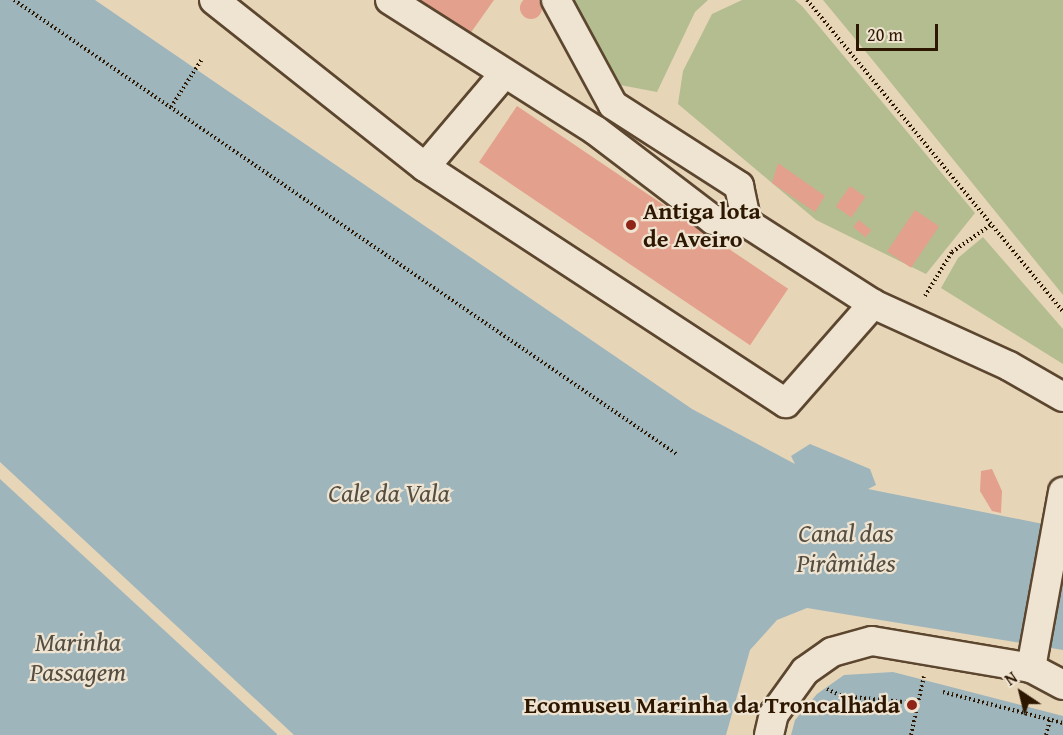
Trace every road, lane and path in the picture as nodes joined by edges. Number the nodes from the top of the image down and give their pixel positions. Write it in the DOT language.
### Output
graph roads {
  1 [pos="14,0"];
  2 [pos="214,0"];
  3 [pos="390,0"];
  4 [pos="556,0"];
  5 [pos="807,0"];
  6 [pos="202,59"];
  7 [pos="504,74"];
  8 [pos="614,105"];
  9 [pos="171,107"];
  10 [pos="595,130"];
  11 [pos="425,167"];
  12 [pos="747,223"];
  13 [pos="992,224"];
  14 [pos="873,304"];
  15 [pos="1063,312"];
  16 [pos="910,321"];
  17 [pos="1063,397"];
  18 [pos="678,455"];
  19 [pos="1062,496"];
  20 [pos="1032,660"];
  21 [pos="817,672"];
  22 [pos="1063,685"];
  23 [pos="943,692"];
  24 [pos="1050,720"];
  25 [pos="1063,723"];
  26 [pos="769,735"];
  27 [pos="911,735"];
  28 [pos="1046,735"];
  1 -- 9 [label="path"];
  2 -- 11 [label="street"];
  3 -- 7 [label="street"];
  4 -- 8 [label="street"];
  5 -- 13 [label="path"];
  6 -- 9 [label="path"];
  7 -- 10 [label="street"];
  7 -- 11 [label="street"];
  8 -- 10 [label="street"];
  8 -- 12 [label="street"];
  9 -- 18 [label="path"];
  10 -- 12 [label="street"];
  11 -- 14 [label="street"];
  12 -- 14 [label="street"];
  13 -- 15 [label="path"];
  13 -- 16 [label="path"];
  14 -- 16 [label="street"];
  16 -- 17 [label="street"];
  19 -- 20 [label="street"];
  20 -- 21 [label="street"];
  20 -- 22 [label="street"];
  21 -- 26 [label="street"];
  21 -- 27 [label="path"];
  23 -- 24 [label="path"];
  24 -- 25 [label="path"];
  24 -- 28 [label="path"];
}
